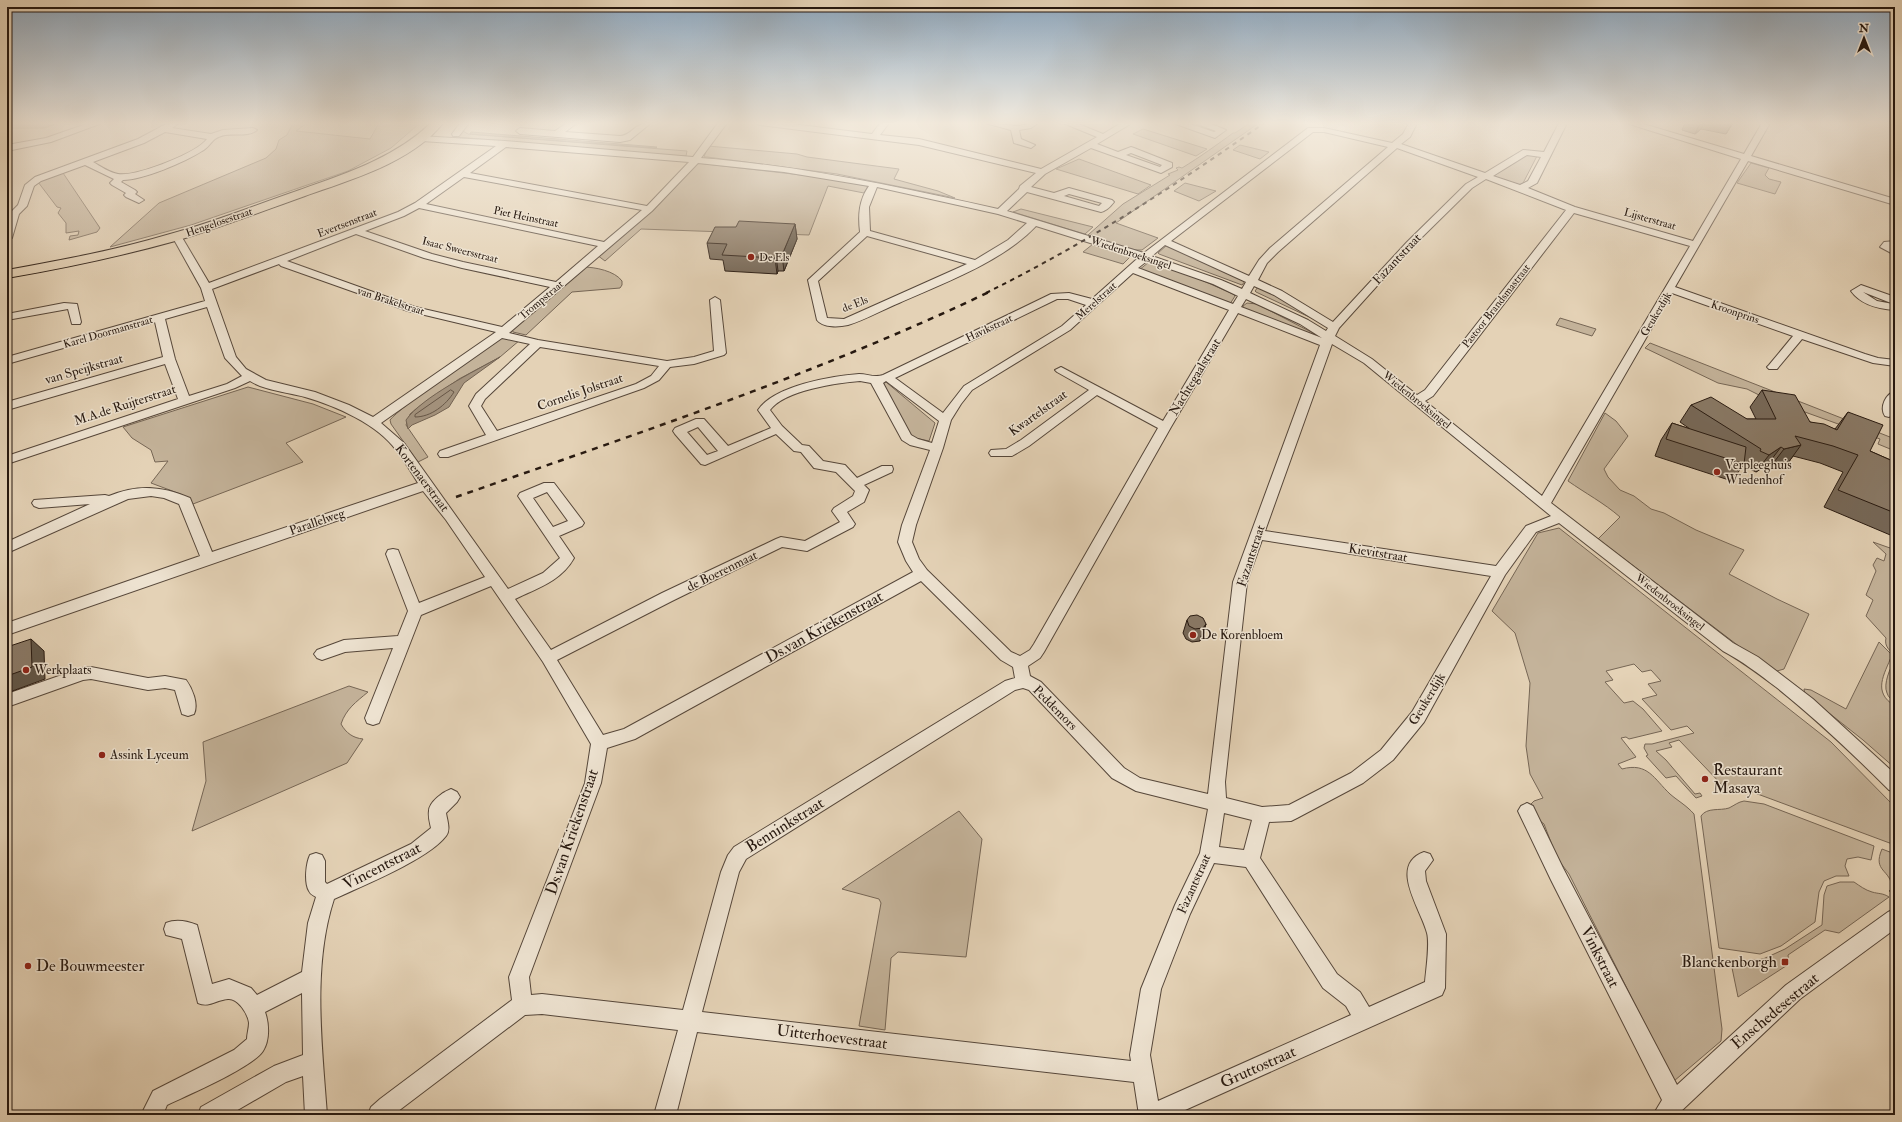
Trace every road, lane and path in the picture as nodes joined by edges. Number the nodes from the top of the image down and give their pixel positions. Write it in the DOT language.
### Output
graph roads {
  1 [pos="48,175"];
  2 [pos="115,175"];
  3 [pos="137,175"];
  4 [pos="349,175"];
  5 [pos="461,175"];
  6 [pos="470,175"];
  7 [pos="683,175"];
  8 [pos="823,175"];
  9 [pos="1038,175"];
  10 [pos="1252,175"];
  11 [pos="1360,175"];
  12 [pos="1536,175"];
  13 [pos="1736,175"];
  14 [pos="1805,175"];
  15 [pos="1484,176"];
  16 [pos="120,178"];
  17 [pos="875,184"];
  18 [pos="1023,188"];
  19 [pos="1520,188"];
  20 [pos="1055,196"];
  21 [pos="139,200"];
  22 [pos="1895,202"];
  23 [pos="418,205"];
  24 [pos="648,209"];
  25 [pos="1572,209"];
  26 [pos="1000,212"];
  27 [pos="11,214"];
  28 [pos="1034,222"];
  29 [pos="358,232"];
  30 [pos="865,233"];
  31 [pos="177,236"];
  32 [pos="7,238"];
  33 [pos="1164,241"];
  34 [pos="1694,244"];
  35 [pos="1895,244"];
  36 [pos="606,245"];
  37 [pos="1895,252"];
  38 [pos="1145,256"];
  39 [pos="281,260"];
  40 [pos="976,262"];
  41 [pos="1131,269"];
  42 [pos="7,274"];
  43 [pos="1252,281"];
  44 [pos="558,285"];
  45 [pos="206,288"];
  46 [pos="1670,289"];
  47 [pos="1244,294"];
  48 [pos="715,300"];
  49 [pos="1895,301"];
  50 [pos="210,303"];
  51 [pos="1092,303"];
  52 [pos="1895,307"];
  53 [pos="1237,308"];
  54 [pos="7,317"];
  55 [pos="159,318"];
  56 [pos="76,322"];
  57 [pos="502,333"];
  58 [pos="1330,335"];
  59 [pos="1800,335"];
  60 [pos="538,343"];
  61 [pos="169,359"];
  62 [pos="7,361"];
  63 [pos="667,364"];
  64 [pos="1894,364"];
  65 [pos="1773,367"];
  66 [pos="1061,370"];
  67 [pos="251,376"];
  68 [pos="882,379"];
  69 [pos="1096,390"];
  70 [pos="1895,395"];
  71 [pos="1418,400"];
  72 [pos="185,401"];
  73 [pos="7,406"];
  74 [pos="1889,413"];
  75 [pos="945,420"];
  76 [pos="373,422"];
  77 [pos="1165,427"];
  78 [pos="778,429"];
  79 [pos="494,436"];
  80 [pos="937,448"];
  81 [pos="726,452"];
  82 [pos="995,453"];
  83 [pos="444,454"];
  84 [pos="7,460"];
  85 [pos="887,469"];
  86 [pos="855,484"];
  87 [pos="426,485"];
  88 [pos="116,498"];
  89 [pos="39,503"];
  90 [pos="1544,504"];
  91 [pos="1561,517"];
  92 [pos="552,533"];
  93 [pos="1257,534"];
  94 [pos="7,548"];
  95 [pos="393,554"];
  96 [pos="208,559"];
  97 [pos="1500,572"];
  98 [pos="922,574"];
  99 [pos="493,579"];
  100 [pos="505,597"];
  101 [pos="415,611"];
  102 [pos="7,629"];
  103 [pos="402,642"];
  104 [pos="322,654"];
  105 [pos="548,658"];
  106 [pos="1020,664"];
  107 [pos="1023,682"];
  108 [pos="7,701"];
  109 [pos="188,709"];
  110 [pos="373,718"];
  111 [pos="599,743"];
  112 [pos="1895,785"];
  113 [pos="451,797"];
  114 [pos="1217,805"];
  115 [pos="1527,811"];
  116 [pos="1262,815"];
  117 [pos="1209,854"];
  118 [pos="1251,859"];
  119 [pos="1424,860"];
  120 [pos="316,861"];
  121 [pos="327,893"];
  122 [pos="1895,918"];
  123 [pos="173,929"];
  124 [pos="311,978"];
  125 [pos="522,1005"];
  126 [pos="254,1007"];
  127 [pos="1365,1019"];
  128 [pos="690,1020"];
  129 [pos="313,1062"];
  130 [pos="1142,1074"];
  131 [pos="1669,1109"];
  132 [pos="151,1114"];
  133 [pos="210,1115"];
  134 [pos="316,1115"];
  135 [pos="379,1115"];
  136 [pos="665,1115"];
  137 [pos="1150,1115"];
  1 -- 27 [label="street"];
  2 -- 16 [label="street"];
  3 -- 16 [label="street"];
  4 -- 31 [label="main road, Hengelosestraat"];
  5 -- 23 [label="street, Evertsenstraat"];
  6 -- 24 [label="street"];
  7 -- 24 [label="street, Trompstraat"];
  8 -- 17 [label="street, Wiedenbroeksingel"];
  9 -- 18 [label="street"];
  10 -- 33 [label="street, Merelstraat"];
  11 -- 43 [label="street, Nachtegaalstraat"];
  12 -- 19 [label="street"];
  13 -- 34 [label="street, Geukerdijk"];
  14 -- 22 [label="street"];
  15 -- 19 [label="street, Lijsterstraat"];
  15 -- 58 [label="street, Fazantstraat"];
  16 -- 21 [label="street"];
  17 -- 26 [label="street, Wiedenbroeksingel"];
  17 -- 30 [label="street"];
  18 -- 20 [label="street"];
  18 -- 26 [label="street"];
  19 -- 25 [label="street, Lijsterstraat"];
  23 -- 29 [label="street, Evertsenstraat"];
  23 -- 36 [label="street, Piet Heinstraat"];
  24 -- 36 [label="street, Trompstraat"];
  25 -- 34 [label="street, Lijsterstraat"];
  25 -- 71 [label="street, Pastoor Brandsmastraat"];
  26 -- 28 [label="street, Wiedenbroeksingel"];
  27 -- 32 [label="street"];
  28 -- 38 [label="street, Wiedenbroeksingel"];
  28 -- 40 [label="street, de Els"];
  29 -- 39 [label="street, Evertsenstraat"];
  29 -- 44 [label="street, Isaac Sweersstraat"];
  30 -- 40 [label="street"];
  30 -- 40 [label="street, de Els"];
  31 -- 42 [label="main road, Hengelosestraat"];
  31 -- 45 [label="street, Kortenaerstraat"];
  33 -- 38 [label="street, Merelstraat"];
  33 -- 43 [label="street, Wiedenbroeksingel"];
  34 -- 46 [label="street, Geukerdijk"];
  35 -- 37 [label="street"];
  36 -- 44 [label="street, Trompstraat"];
  38 -- 41 [label="street, Merelstraat"];
  38 -- 47 [label="street, Wiedenbroeksingel"];
  39 -- 45 [label="street, Evertsenstraat"];
  39 -- 57 [label="street, van Brakelstraat"];
  41 -- 51 [label="street, Merelstraat"];
  41 -- 53 [label="street, Wiedenbroeksingel"];
  43 -- 47 [label="street, Nachtegaalstraat"];
  43 -- 58 [label="street, Wiedenbroeksingel"];
  44 -- 57 [label="street, Trompstraat"];
  45 -- 50 [label="street, Kortenaerstraat"];
  46 -- 59 [label="street, Kroonprins"];
  46 -- 90 [label="street, Geukerdijk"];
  47 -- 53 [label="street, Nachtegaalstraat"];
  47 -- 58 [label="street, Wiedenbroeksingel"];
  48 -- 63 [label="street, Cornelis Jolstraat"];
  49 -- 52 [label="street"];
  50 -- 55 [label="street, Karel Doormanstraat"];
  50 -- 67 [label="street, Kortenaerstraat"];
  51 -- 68 [label="street, Havikstraat"];
  51 -- 75 [label="street, Merelstraat"];
  53 -- 58 [label="street, Wiedenbroeksingel"];
  53 -- 77 [label="street, Nachtegaalstraat"];
  54 -- 56 [label="street"];
  55 -- 61 [label="street"];
  55 -- 62 [label="street, Karel Doormanstraat"];
  57 -- 60 [label="street, Cornelis Jolstraat"];
  57 -- 76 [label="street, Trompstraat"];
  58 -- 71 [label="street, Wiedenbroeksingel"];
  58 -- 93 [label="street, Fazantstraat"];
  59 -- 64 [label="street, Kroonprins"];
  59 -- 65 [label="street"];
  60 -- 63 [label="street, Cornelis Jolstraat"];
  60 -- 79 [label="street"];
  61 -- 72 [label="street"];
  61 -- 73 [label="street, van Speijkstraat"];
  63 -- 79 [label="street, Cornelis Jolstraat"];
  66 -- 69 [label="street, Kwartelstraat"];
  67 -- 72 [label="street, M.A.de Ruijterstraat"];
  67 -- 76 [label="street, Kortenaerstraat"];
  68 -- 75 [label="street"];
  68 -- 78 [label="street"];
  68 -- 80 [label="street"];
  69 -- 77 [label="street, Kwartelstraat"];
  69 -- 82 [label="street, Kwartelstraat"];
  70 -- 74 [label="street"];
  71 -- 90 [label="street, Wiedenbroeksingel"];
  72 -- 84 [label="street, M.A.de Ruijterstraat"];
  75 -- 80 [label="street, Merelstraat"];
  76 -- 87 [label="street, Kortenaerstraat"];
  77 -- 106 [label="street, Nachtegaalstraat"];
  78 -- 81 [label="street"];
  78 -- 86 [label="street"];
  79 -- 83 [label="street, Cornelis Jolstraat"];
  80 -- 98 [label="street, Merelstraat"];
  85 -- 86 [label="street"];
  86 -- 105 [label="street, de Boerenmaat"];
  87 -- 96 [label="street, Parallelweg"];
  87 -- 99 [label="street, Kortenaerstraat"];
  88 -- 89 [label="street"];
  88 -- 94 [label="street"];
  88 -- 96 [label="street"];
  90 -- 91 [label="street, Wiedenbroeksingel"];
  91 -- 97 [label="street, Geukerdijk"];
  91 -- 112 [label="street, Wiedenbroeksingel"];
  92 -- 100 [label="street"];
  93 -- 97 [label="street, Kievitstraat"];
  93 -- 114 [label="street, Fazantstraat"];
  95 -- 101 [label="street"];
  96 -- 102 [label="street, Parallelweg"];
  97 -- 116 [label="street, Geukerdijk"];
  98 -- 106 [label="street"];
  98 -- 111 [label="street, Ds.van Kriekenstraat"];
  99 -- 100 [label="street, Kortenaerstraat"];
  99 -- 101 [label="street"];
  100 -- 105 [label="street, Kortenaerstraat"];
  101 -- 103 [label="street"];
  103 -- 104 [label="street"];
  103 -- 110 [label="street"];
  105 -- 111 [label="street, Kortenaerstraat"];
  106 -- 107 [label="street, Peddemors"];
  107 -- 114 [label="street, Peddemors"];
  107 -- 128 [label="street, Benninkstraat"];
  108 -- 109 [label="street"];
  111 -- 125 [label="street, Ds.van Kriekenstraat"];
  113 -- 121 [label="street, Vincentstraat"];
  114 -- 116 [label="street, Geukerdijk"];
  114 -- 117 [label="street, Fazantstraat"];
  115 -- 131 [label="street, Vinkstraat"];
  116 -- 118 [label="street"];
  117 -- 118 [label="street"];
  117 -- 130 [label="street, Fazantstraat"];
  118 -- 127 [label="street"];
  119 -- 127 [label="street, Gruttostraat"];
  120 -- 121 [label="street, Vincentstraat"];
  121 -- 124 [label="street, Vincentstraat"];
  122 -- 131 [label="street, Enschedesestraat"];
  123 -- 126 [label="street"];
  124 -- 126 [label="street"];
  124 -- 129 [label="street, Vincentstraat"];
  125 -- 128 [label="street, Uitterhoevestraat"];
  125 -- 135 [label="street"];
  126 -- 132 [label="street"];
  127 -- 137 [label="street, Gruttostraat"];
  128 -- 130 [label="street, Uitterhoevestraat"];
  128 -- 136 [label="street, Benninkstraat"];
  129 -- 133 [label="street"];
  129 -- 134 [label="street, Vincentstraat"];
  130 -- 137 [label="street, Fazantstraat"];
}
